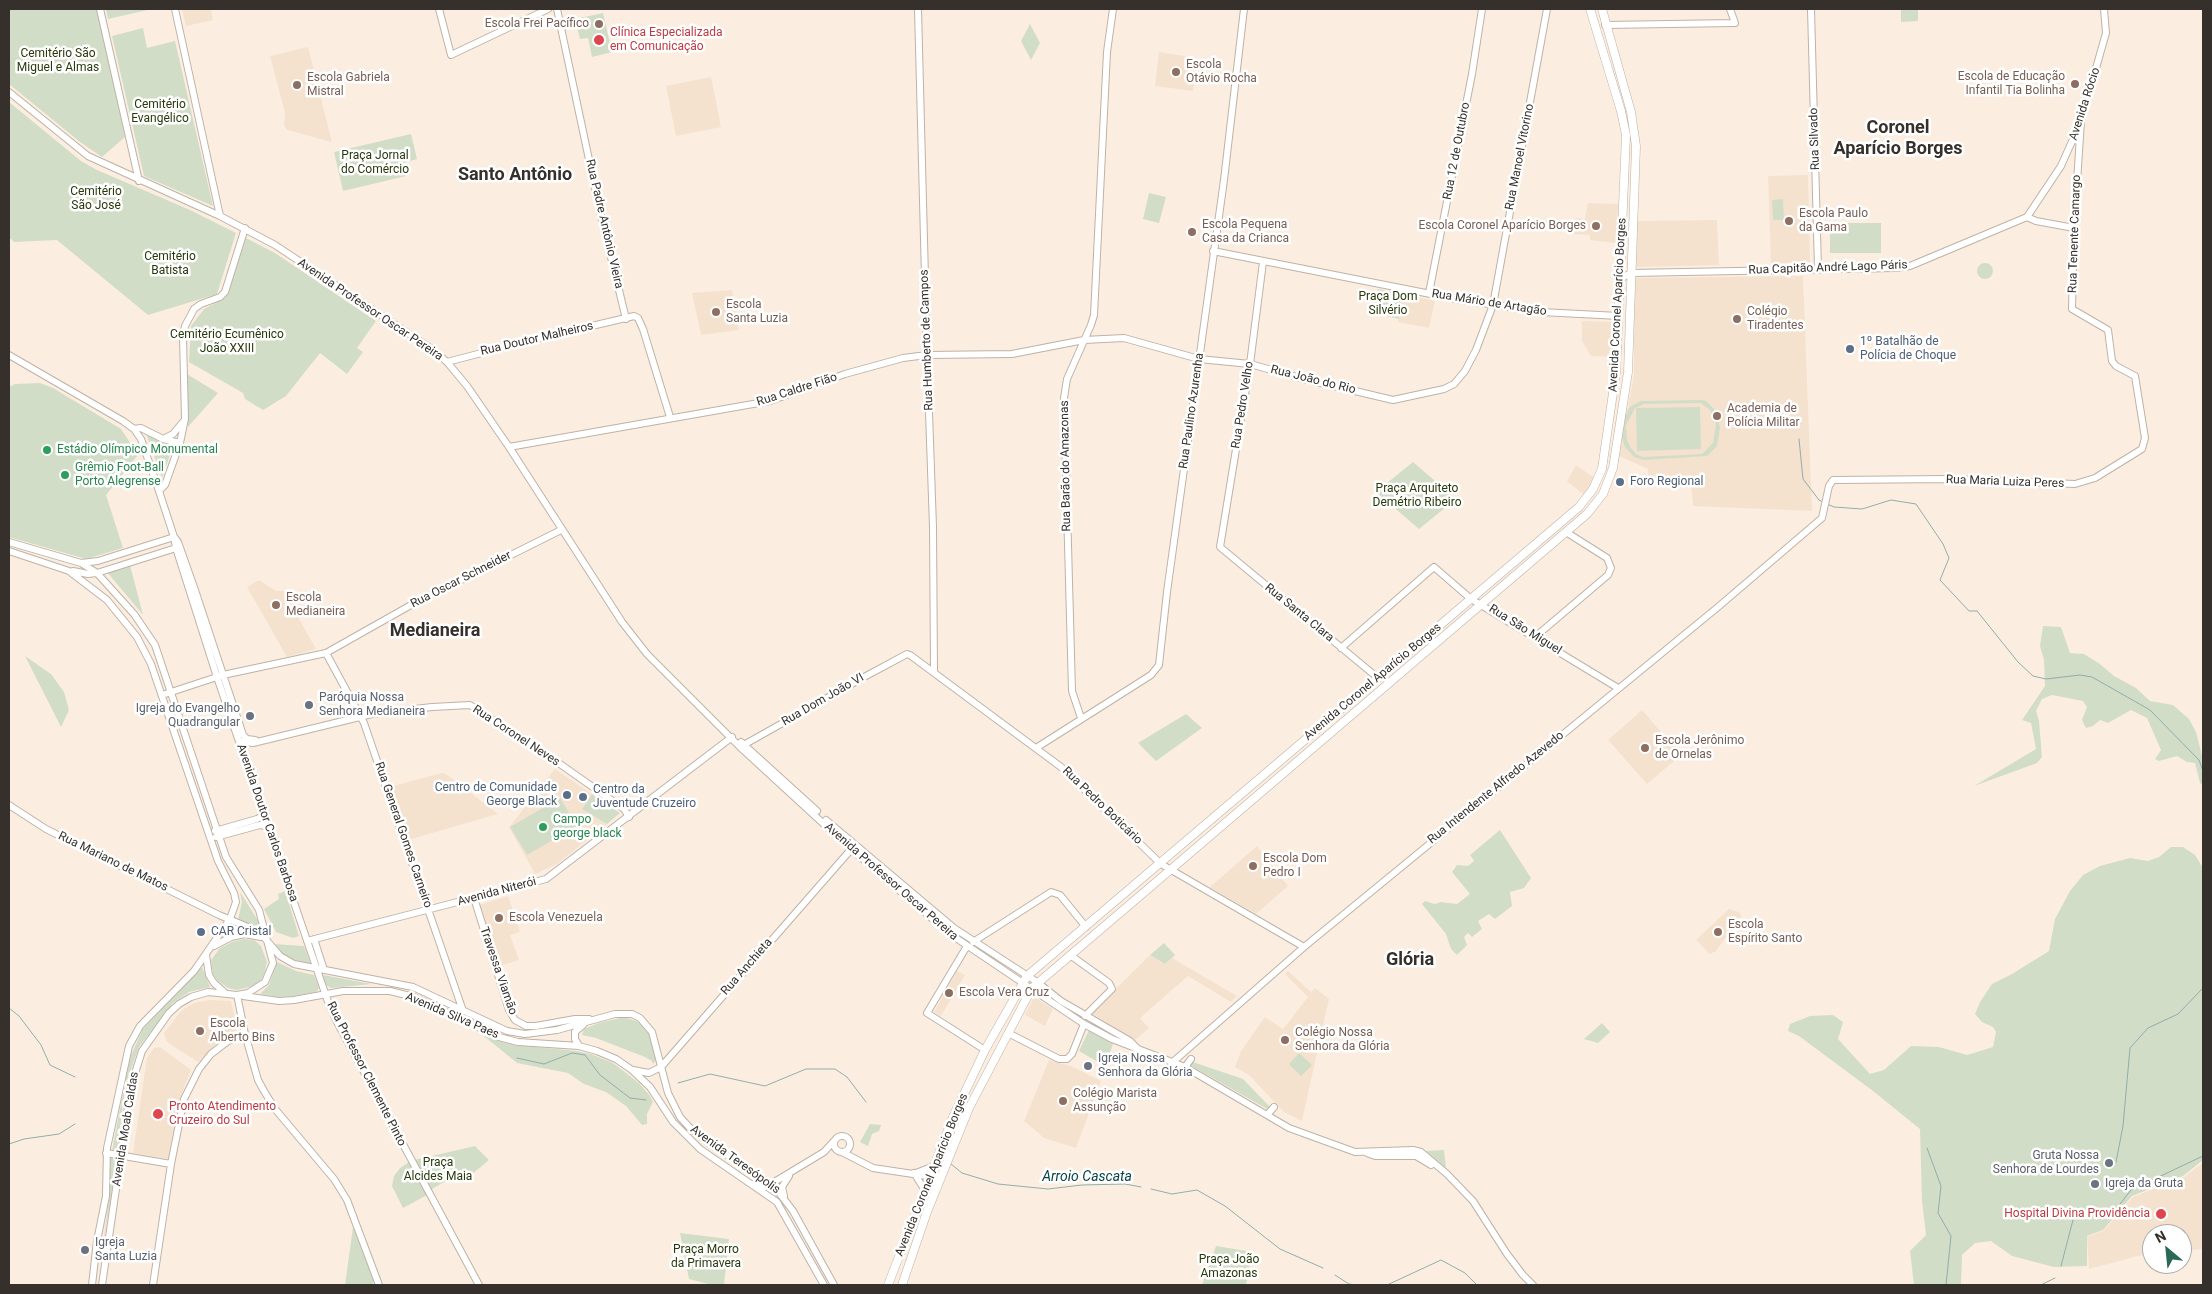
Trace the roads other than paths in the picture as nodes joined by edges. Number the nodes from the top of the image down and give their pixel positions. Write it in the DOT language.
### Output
graph roads {
  1 [pos="100,9"];
  2 [pos="175,9"];
  3 [pos="439,9"];
  4 [pos="548,9"];
  5 [pos="918,9"];
  6 [pos="1113,9"];
  7 [pos="1244,9"];
  8 [pos="1482,9"];
  9 [pos="1547,9"];
  10 [pos="1601,9"];
  11 [pos="1730,9"];
  12 [pos="1811,9"];
  13 [pos="2104,9"];
  14 [pos="557,12"];
  15 [pos="1593,13"];
  16 [pos="1604,21"];
  17 [pos="9,92"];
  18 [pos="2081,121"];
  19 [pos="139,181"];
  20 [pos="220,216"];
  21 [pos="2027,217"];
  22 [pos="245,228"];
  23 [pos="2074,228"];
  24 [pos="1213,251"];
  25 [pos="1263,262"];
  26 [pos="1818,269"];
  27 [pos="1631,273"];
  28 [pos="1620,279"];
  29 [pos="1429,293"];
  30 [pos="1492,305"];
  31 [pos="1619,316"];
  32 [pos="626,318"];
  33 [pos="1084,340"];
  34 [pos="926,355"];
  35 [pos="9,356"];
  36 [pos="1199,359"];
  37 [pos="447,362"];
  38 [pos="1250,364"];
  39 [pos="2116,366"];
  40 [pos="670,417"];
  41 [pos="185,419"];
  42 [pos="134,429"];
  43 [pos="163,439"];
  44 [pos="180,443"];
  45 [pos="509,447"];
  46 [pos="159,490"];
  47 [pos="1822,518"];
  48 [pos="561,530"];
  49 [pos="1566,532"];
  50 [pos="174,537"];
  51 [pos="9,542"];
  52 [pos="1220,547"];
  53 [pos="176,548"];
  54 [pos="9,551"];
  55 [pos="81,563"];
  56 [pos="69,571"];
  57 [pos="97,573"];
  58 [pos="1471,599"];
  59 [pos="1482,604"];
  60 [pos="1535,637"];
  61 [pos="1341,648"];
  62 [pos="326,653"];
  63 [pos="907,654"];
  64 [pos="934,671"];
  65 [pos="220,676"];
  66 [pos="1378,678"];
  67 [pos="1618,688"];
  68 [pos="171,692"];
  69 [pos="162,695"];
  70 [pos="362,717"];
  71 [pos="1081,718"];
  72 [pos="732,737"];
  73 [pos="261,740"];
  74 [pos="240,741"];
  75 [pos="742,746"];
  76 [pos="1036,748"];
  77 [pos="9,804"];
  78 [pos="266,814"];
  79 [pos="629,817"];
  80 [pos="270,828"];
  81 [pos="209,834"];
  82 [pos="218,834"];
  83 [pos="853,847"];
  84 [pos="1161,864"];
  85 [pos="1170,870"];
  86 [pos="474,898"];
  87 [pos="236,902"];
  88 [pos="429,909"];
  89 [pos="219,915"];
  90 [pos="230,919"];
  91 [pos="1086,927"];
  92 [pos="224,929"];
  93 [pos="310,940"];
  94 [pos="268,942"];
  95 [pos="970,944"];
  96 [pos="212,946"];
  97 [pos="1304,947"];
  98 [pos="1070,954"];
  99 [pos="206,955"];
  100 [pos="316,968"];
  101 [pos="324,970"];
  102 [pos="1025,979"];
  103 [pos="1034,985"];
  104 [pos="224,992"];
  105 [pos="237,995"];
  106 [pos="326,995"];
  107 [pos="463,1010"];
  108 [pos="1085,1016"];
  109 [pos="598,1018"];
  110 [pos="467,1022"];
  111 [pos="1084,1024"];
  112 [pos="1008,1033"];
  113 [pos="245,1034"];
  114 [pos="579,1046"];
  115 [pos="1136,1047"];
  116 [pos="985,1050"];
  117 [pos="1191,1059"];
  118 [pos="1174,1061"];
  119 [pos="660,1067"];
  120 [pos="1185,1067"];
  121 [pos="632,1070"];
  122 [pos="1274,1107"];
  123 [pos="1268,1114"];
  124 [pos="834,1141"];
  125 [pos="850,1144"];
  126 [pos="1417,1150"];
  127 [pos="824,1152"];
  128 [pos="840,1152"];
  129 [pos="106,1153"];
  130 [pos="1366,1153"];
  131 [pos="121,1155"];
  132 [pos="1403,1155"];
  133 [pos="860,1161"];
  134 [pos="171,1164"];
  135 [pos="934,1166"];
  136 [pos="793,1171"];
  137 [pos="914,1173"];
  138 [pos="930,1177"];
  139 [pos="940,1178"];
  140 [pos="1450,1179"];
  141 [pos="771,1184"];
  142 [pos="754,1185"];
  143 [pos="924,1189"];
  144 [pos="784,1197"];
  145 [pos="96,1246"];
  146 [pos="107,1251"];
  147 [pos="892,1274"];
  148 [pos="92,1285"];
  149 [pos="102,1285"];
  150 [pos="153,1285"];
  151 [pos="379,1285"];
  152 [pos="479,1285"];
  153 [pos="824,1285"];
  154 [pos="834,1285"];
  155 [pos="884,1285"];
  156 [pos="888,1285"];
  157 [pos="902,1285"];
  158 [pos="1533,1285"];
  1 -- 19 [label="street"];
  2 -- 20 [label="street"];
  3 -- 4 [label="street"];
  5 -- 34 [label="street, Rua Humberto de Campos"];
  6 -- 33 [label="street, Rua Barão do Amazonas"];
  7 -- 24 [label="street, Rua Paulino Azurenha"];
  8 -- 29 [label="street, Rua 12 de Outubro"];
  9 -- 30 [label="street, Rua Manoel Vitorino"];
  10 -- 16 [label="main road, Avenida Coronel Aparício Borges"];
  11 -- 16 [label="street"];
  12 -- 26 [label="street, Rua Silvado"];
  13 -- 18 [label="street, Avenida Rócio"];
  14 -- 32 [label="street, Rua Padre Antônio Vieira"];
  15 -- 28 [label="main road, Avenida Coronel Aparício Borges"];
  16 -- 27 [label="main road, Avenida Coronel Aparício Borges"];
  17 -- 19 [label="street, Avenida Professor Oscar Pereira"];
  18 -- 21 [label="street, Avenida Rócio"];
  18 -- 23 [label="street, Rua Tenente Camargo"];
  19 -- 20 [label="street, Avenida Professor Oscar Pereira"];
  20 -- 22 [label="street, Avenida Professor Oscar Pereira"];
  21 -- 23 [label="street"];
  21 -- 26 [label="street, Rua Capitão André Lago Páris"];
  22 -- 37 [label="street, Avenida Professor Oscar Pereira"];
  22 -- 41 [label="street"];
  23 -- 39 [label="street, Rua Tenente Camargo"];
  24 -- 25 [label="street, Rua Mário de Artagão"];
  24 -- 36 [label="street, Rua Paulino Azurenha"];
  25 -- 29 [label="street, Rua Mário de Artagão"];
  25 -- 38 [label="street, Rua Pedro Velho"];
  26 -- 27 [label="street, Rua Capitão André Lago Páris"];
  27 -- 28 [label="street, Rua Capitão André Lago Páris"];
  27 -- 49 [label="main road, Avenida Coronel Aparício Borges"];
  28 -- 31 [label="main road, Avenida Coronel Aparício Borges"];
  29 -- 30 [label="street, Rua Mário de Artagão"];
  30 -- 31 [label="street, Rua Mário de Artagão"];
  30 -- 38 [label="street, Rua João do Rio"];
  31 -- 58 [label="main road, Avenida Coronel Aparício Borges"];
  32 -- 37 [label="street, Rua Doutor Malheiros"];
  32 -- 40 [label="street"];
  33 -- 34 [label="street, Rua Caldre Fião"];
  33 -- 36 [label="street, Rua João do Rio"];
  33 -- 71 [label="street, Rua Barão do Amazonas"];
  34 -- 40 [label="street, Rua Caldre Fião"];
  34 -- 64 [label="street, Rua Humberto de Campos"];
  35 -- 42 [label="street"];
  36 -- 38 [label="street, Rua João do Rio"];
  36 -- 71 [label="street, Rua Paulino Azurenha"];
  37 -- 45 [label="street, Avenida Professor Oscar Pereira"];
  38 -- 52 [label="street, Rua Pedro Velho"];
  39 -- 47 [label="street, Rua Maria Luiza Peres"];
  40 -- 45 [label="street, Rua Caldre Fião"];
  41 -- 43 [label="street"];
  41 -- 44 [label="street"];
  42 -- 43 [label="street"];
  42 -- 46 [label="street, Avenida Doutor Carlos Barbosa"];
  43 -- 44 [label="street"];
  44 -- 46 [label="street"];
  45 -- 48 [label="street, Avenida Professor Oscar Pereira"];
  46 -- 50 [label="street, Avenida Doutor Carlos Barbosa"];
  47 -- 67 [label="street, Rua Intendente Alfredo Azevedo"];
  48 -- 62 [label="street, Rua Oscar Schneider"];
  48 -- 72 [label="street, Avenida Professor Oscar Pereira"];
  49 -- 59 [label="main road, Avenida Coronel Aparício Borges"];
  49 -- 60 [label="street"];
  50 -- 53 [label="street, Avenida Doutor Carlos Barbosa"];
  50 -- 55 [label="street"];
  50 -- 65 [label="street, Avenida Doutor Carlos Barbosa"];
  51 -- 55 [label="street"];
  52 -- 61 [label="street, Rua Santa Clara"];
  53 -- 57 [label="street"];
  53 -- 65 [label="street, Avenida Doutor Carlos Barbosa"];
  54 -- 56 [label="street"];
  55 -- 57 [label="street"];
  56 -- 57 [label="street"];
  56 -- 69 [label="street"];
  57 -- 68 [label="street"];
  58 -- 59 [label="street, Rua São Miguel"];
  58 -- 61 [label="street, Rua São Miguel"];
  58 -- 66 [label="main road, Avenida Coronel Aparício Borges"];
  59 -- 60 [label="street, Rua São Miguel"];
  59 -- 85 [label="main road, Avenida Coronel Aparício Borges"];
  60 -- 67 [label="street, Rua São Miguel"];
  61 -- 66 [label="street, Rua Santa Clara"];
  62 -- 65 [label="street, Rua Oscar Schneider"];
  62 -- 70 [label="street, Rua General Gomes Carneiro"];
  63 -- 64 [label="street, Rua Pedro Boticário"];
  63 -- 75 [label="street, Rua Dom João VI"];
  64 -- 76 [label="street, Rua Pedro Boticário"];
  65 -- 68 [label="street, Rua Oscar Schneider"];
  65 -- 73 [label="street, Avenida Doutor Carlos Barbosa"];
  65 -- 74 [label="street, Avenida Doutor Carlos Barbosa"];
  66 -- 84 [label="main road, Avenida Coronel Aparício Borges"];
  67 -- 97 [label="street, Rua Intendente Alfredo Azevedo"];
  68 -- 69 [label="street, Rua Oscar Schneider"];
  68 -- 82 [label="street"];
  69 -- 81 [label="street"];
  70 -- 73 [label="street, Rua Coronel Neves"];
  70 -- 79 [label="street, Rua Coronel Neves"];
  70 -- 88 [label="street, Rua General Gomes Carneiro"];
  71 -- 76 [label="street, Rua Paulino Azurenha"];
  72 -- 75 [label="street, Avenida Professor Oscar Pereira"];
  72 -- 79 [label="street, Avenida Niterói"];
  73 -- 74 [label="street, Rua Coronel Neves"];
  74 -- 78 [label="street, Avenida Doutor Carlos Barbosa"];
  75 -- 83 [label="street, Avenida Professor Oscar Pereira"];
  76 -- 84 [label="street, Rua Pedro Boticário"];
  77 -- 89 [label="street, Rua Mariano de Matos"];
  78 -- 80 [label="street, Avenida Doutor Carlos Barbosa"];
  78 -- 82 [label="street"];
  79 -- 86 [label="street, Avenida Niterói"];
  80 -- 82 [label="street"];
  80 -- 93 [label="street, Avenida Doutor Carlos Barbosa"];
  81 -- 82 [label="street"];
  81 -- 87 [label="street"];
  82 -- 94 [label="street"];
  83 -- 95 [label="street, Avenida Professor Oscar Pereira"];
  83 -- 119 [label="street, Rua Anchieta"];
  84 -- 85 [label="street, Rua Pedro Boticário"];
  84 -- 91 [label="main road, Avenida Coronel Aparício Borges"];
  85 -- 97 [label="street, Rua Pedro Boticário"];
  85 -- 98 [label="main road, Avenida Coronel Aparício Borges"];
  86 -- 88 [label="street, Avenida Niterói"];
  86 -- 109 [label="street, Travessa Viamão"];
  87 -- 89 [label="street"];
  87 -- 90 [label="street, Avenida Moab Caldas"];
  88 -- 93 [label="street, Avenida Niterói"];
  88 -- 107 [label="street, Rua General Gomes Carneiro"];
  89 -- 90 [label="street, Rua Mariano de Matos"];
  89 -- 92 [label="street"];
  90 -- 92 [label="street, Avenida Moab Caldas"];
  90 -- 94 [label="street, Rua Mariano de Matos"];
  91 -- 95 [label="street"];
  91 -- 102 [label="main road, Avenida Coronel Aparício Borges"];
  92 -- 96 [label="street, Avenida Moab Caldas"];
  93 -- 100 [label="street, Avenida Doutor Carlos Barbosa"];
  93 -- 101 [label="street"];
  94 -- 96 [label="street"];
  94 -- 100 [label="street, Avenida Silva Paes"];
  94 -- 105 [label="street"];
  95 -- 102 [label="street, Avenida Professor Oscar Pereira"];
  95 -- 116 [label="street"];
  96 -- 99 [label="street, Avenida Moab Caldas"];
  97 -- 118 [label="street, Rua Intendente Alfredo Azevedo"];
  98 -- 103 [label="main road, Avenida Coronel Aparício Borges"];
  98 -- 108 [label="street"];
  99 -- 104 [label="street"];
  99 -- 129 [label="street, Avenida Moab Caldas"];
  100 -- 101 [label="street, Avenida Silva Paes"];
  100 -- 106 [label="street, Avenida Doutor Carlos Barbosa"];
  101 -- 107 [label="street, Avenida Silva Paes"];
  102 -- 103 [label="street, Avenida Professor Oscar Pereira"];
  102 -- 116 [label="main road, Avenida Coronel Aparício Borges"];
  103 -- 108 [label="street, Avenida Professor Oscar Pereira"];
  103 -- 111 [label="street, Avenida Professor Oscar Pereira"];
  103 -- 112 [label="main road, Avenida Coronel Aparício Borges"];
  104 -- 105 [label="street, Avenida Moab Caldas"];
  104 -- 131 [label="street, Avenida Moab Caldas"];
  105 -- 106 [label="street, Avenida Silva Paes"];
  105 -- 113 [label="street"];
  106 -- 110 [label="street, Avenida Silva Paes"];
  106 -- 152 [label="street, Rua Professor Clemente Pinto"];
  107 -- 109 [label="street, Avenida Silva Paes"];
  107 -- 110 [label="street, Rua General Gomes Carneiro"];
  108 -- 115 [label="street, Avenida Professor Oscar Pereira"];
  109 -- 114 [label="street"];
  109 -- 119 [label="street, Avenida Teresópolis"];
  110 -- 114 [label="street, Avenida Silva Paes"];
  111 -- 112 [label="street"];
  111 -- 115 [label="street, Avenida Professor Oscar Pereira"];
  112 -- 139 [label="main road, Avenida Coronel Aparício Borges"];
  113 -- 134 [label="street"];
  113 -- 151 [label="street"];
  114 -- 121 [label="street, Avenida Silva Paes"];
  115 -- 118 [label="street, Avenida Professor Oscar Pereira"];
  116 -- 135 [label="main road, Avenida Coronel Aparício Borges"];
  117 -- 120 [label="street"];
  118 -- 120 [label="street, Avenida Professor Oscar Pereira"];
  119 -- 121 [label="street"];
  119 -- 141 [label="street, Avenida Teresópolis"];
  120 -- 123 [label="street, Avenida Professor Oscar Pereira"];
  121 -- 142 [label="street, Avenida Teresópolis"];
  122 -- 123 [label="street"];
  123 -- 130 [label="street, Avenida Professor Oscar Pereira"];
  124 -- 125 [label="street"];
  124 -- 127 [label="street"];
  124 -- 128 [label="street"];
  125 -- 128 [label="street"];
  125 -- 133 [label="street"];
  126 -- 130 [label="street, Avenida Professor Oscar Pereira"];
  126 -- 132 [label="street"];
  126 -- 140 [label="street, Avenida Professor Oscar Pereira"];
  127 -- 128 [label="street"];
  127 -- 136 [label="street"];
  128 -- 133 [label="street"];
  129 -- 131 [label="street"];
  129 -- 145 [label="street, Avenida Moab Caldas"];
  130 -- 132 [label="street, Avenida Professor Oscar Pereira"];
  131 -- 134 [label="street"];
  131 -- 146 [label="street, Avenida Moab Caldas"];
  132 -- 140 [label="street, Avenida Professor Oscar Pereira"];
  133 -- 137 [label="street"];
  134 -- 150 [label="street"];
  135 -- 137 [label="street"];
  135 -- 138 [label="main road, Avenida Coronel Aparício Borges"];
  136 -- 141 [label="street"];
  136 -- 144 [label="street"];
  137 -- 138 [label="street"];
  137 -- 143 [label="street"];
  138 -- 139 [label="street"];
  138 -- 143 [label="main road, Avenida Coronel Aparício Borges"];
  139 -- 157 [label="main road, Avenida Coronel Aparício Borges"];
  140 -- 158 [label="street, Avenida Professor Oscar Pereira"];
  141 -- 142 [label="street"];
  141 -- 144 [label="street, Avenida Teresópolis"];
  142 -- 153 [label="street, Avenida Teresópolis"];
  143 -- 147 [label="main road, Avenida Coronel Aparício Borges"];
  144 -- 154 [label="street, Avenida Teresópolis"];
  145 -- 146 [label="street"];
  145 -- 148 [label="street, Avenida Moab Caldas"];
  146 -- 149 [label="street, Avenida Moab Caldas"];
  147 -- 155 [label="main road"];
  147 -- 156 [label="main road"];
}
